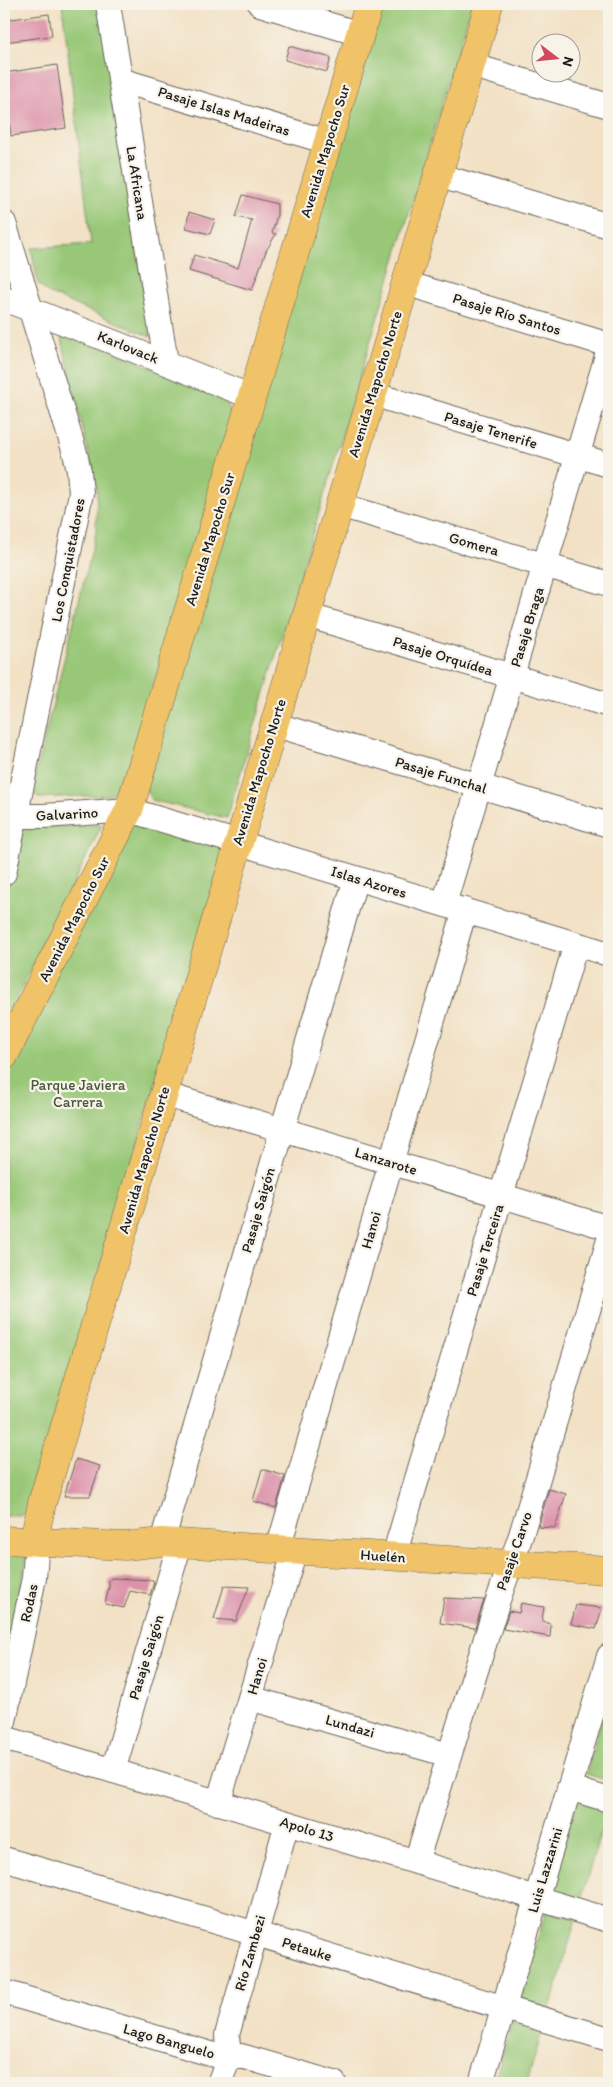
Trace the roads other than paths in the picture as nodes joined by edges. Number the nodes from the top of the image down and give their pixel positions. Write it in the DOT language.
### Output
graph roads {
  1 [pos="108,4"];
  2 [pos="260,4"];
  3 [pos="369,4"];
  4 [pos="489,4"];
  5 [pos="360,34"];
  6 [pos="470,65"];
  7 [pos="120,80"];
  8 [pos="609,106"];
  9 [pos="328,142"];
  10 [pos="438,175"];
  11 [pos="4,223"];
  12 [pos="609,226"];
  13 [pos="405,283"];
  14 [pos="4,299"];
  15 [pos="30,308"];
  16 [pos="609,345"];
  17 [pos="609,349"];
  18 [pos="166,362"];
  19 [pos="372,394"];
  20 [pos="252,397"];
  21 [pos="578,456"];
  22 [pos="609,465"];
  23 [pos="339,505"];
  24 [pos="545,565"];
  25 [pos="609,584"];
  26 [pos="306,615"];
  27 [pos="512,676"];
  28 [pos="609,705"];
  29 [pos="273,724"];
  30 [pos="479,786"];
  31 [pos="129,810"];
  32 [pos="10,815"];
  33 [pos="609,825"];
  34 [pos="238,842"];
  35 [pos="4,872"];
  36 [pos="356,878"];
  37 [pos="454,907"];
  38 [pos="576,944"];
  39 [pos="609,954"];
  40 [pos="4,1056"];
  41 [pos="163,1094"];
  42 [pos="281,1130"];
  43 [pos="391,1162"];
  44 [pos="501,1195"];
  45 [pos="609,1228"];
  46 [pos="609,1240"];
  47 [pos="4,1524"];
  48 [pos="37,1534"];
  49 [pos="4,1540"];
  50 [pos="166,1542"];
  51 [pos="286,1550"];
  52 [pos="394,1556"];
  53 [pos="511,1564"];
  54 [pos="609,1570"];
  55 [pos="609,1656"];
  56 [pos="250,1698"];
  57 [pos="4,1721"];
  58 [pos="4,1738"];
  59 [pos="449,1755"];
  60 [pos="113,1771"];
  61 [pos="569,1788"];
  62 [pos="609,1800"];
  63 [pos="218,1802"];
  64 [pos="287,1823"];
  65 [pos="4,1859"];
  66 [pos="416,1862"];
  67 [pos="536,1898"];
  68 [pos="609,1920"];
  69 [pos="256,1934"];
  70 [pos="4,1992"];
  71 [pos="504,2007"];
  72 [pos="609,2039"];
  73 [pos="229,2058"];
  74 [pos="219,2083"];
  75 [pos="334,2083"];
  76 [pos="481,2083"];
  1 -- 7 [label="street, La Africana"];
  2 -- 5 [label="street"];
  3 -- 5 [label="main road, Avenida Mapocho Sur"];
  4 -- 6 [label="main road, Avenida Mapocho Norte"];
  5 -- 9 [label="main road, Avenida Mapocho Sur"];
  6 -- 8 [label="street"];
  6 -- 10 [label="main road, Avenida Mapocho Norte"];
  7 -- 9 [label="street, Pasaje Islas Madeiras"];
  7 -- 18 [label="street, La Africana"];
  9 -- 20 [label="main road, Avenida Mapocho Sur"];
  10 -- 12 [label="street"];
  10 -- 13 [label="main road, Avenida Mapocho Norte"];
  11 -- 15 [label="street, Los Conquistadores"];
  13 -- 16 [label="street, Pasaje Río Santos"];
  13 -- 19 [label="main road, Avenida Mapocho Norte"];
  14 -- 15 [label="street, Karlovack"];
  15 -- 18 [label="street, Karlovack"];
  15 -- 32 [label="street, Los Conquistadores"];
  17 -- 21 [label="street, Pasaje Braga"];
  18 -- 20 [label="street, Karlovack"];
  19 -- 21 [label="street, Pasaje Tenerife"];
  19 -- 23 [label="main road, Avenida Mapocho Norte"];
  20 -- 31 [label="main road, Avenida Mapocho Sur"];
  21 -- 22 [label="street, Pasaje Tenerife"];
  21 -- 24 [label="street, Pasaje Braga"];
  23 -- 24 [label="street, Gomera"];
  23 -- 26 [label="main road, Avenida Mapocho Norte"];
  24 -- 25 [label="street, Gomera"];
  24 -- 27 [label="street, Pasaje Braga"];
  26 -- 27 [label="street, Pasaje Orquídea"];
  26 -- 29 [label="main road, Avenida Mapocho Norte"];
  27 -- 28 [label="street, Pasaje Orquídea"];
  27 -- 30 [label="street, Pasaje Braga"];
  29 -- 30 [label="street, Pasaje Funchal"];
  29 -- 34 [label="main road, Avenida Mapocho Norte"];
  30 -- 33 [label="street, Pasaje Funchal"];
  30 -- 37 [label="street, Pasaje Braga"];
  31 -- 32 [label="street, Galvarino"];
  31 -- 34 [label="street, Islas Azores"];
  31 -- 40 [label="main road, Avenida Mapocho Sur"];
  32 -- 35 [label="street, Los Conquistadores"];
  34 -- 36 [label="street, Islas Azores"];
  34 -- 41 [label="main road, Avenida Mapocho Norte"];
  36 -- 37 [label="street, Islas Azores"];
  36 -- 42 [label="street, Pasaje Saigón"];
  37 -- 38 [label="street, Islas Azores"];
  37 -- 43 [label="street, Hanoi"];
  38 -- 39 [label="street, Islas Azores"];
  38 -- 44 [label="street, Pasaje Terceira"];
  41 -- 42 [label="street, Lanzarote"];
  41 -- 48 [label="main road, Avenida Mapocho Norte"];
  42 -- 43 [label="street, Lanzarote"];
  42 -- 50 [label="street, Pasaje Saigón"];
  43 -- 44 [label="street, Lanzarote"];
  43 -- 51 [label="street, Hanoi"];
  44 -- 45 [label="street, Lanzarote"];
  44 -- 52 [label="street, Pasaje Terceira"];
  46 -- 53 [label="street, Pasaje Carvo"];
  47 -- 48 [label="main road, Huelén"];
  48 -- 49 [label="main road, Huelén"];
  48 -- 50 [label="main road, Huelén"];
  48 -- 57 [label="street, Rodas"];
  50 -- 51 [label="main road, Huelén"];
  50 -- 60 [label="street, Pasaje Saigón"];
  51 -- 52 [label="main road, Huelén"];
  51 -- 56 [label="street, Hanoi"];
  52 -- 53 [label="main road, Huelén"];
  53 -- 54 [label="main road, Huelén"];
  53 -- 59 [label="street, Pasaje Carvo"];
  55 -- 61 [label="street, Luis Lazzarini"];
  56 -- 59 [label="street, Lundazi"];
  56 -- 63 [label="street, Hanoi"];
  58 -- 60 [label="street, Apolo 13"];
  59 -- 66 [label="street, Pasaje Carvo"];
  60 -- 63 [label="street, Apolo 13"];
  61 -- 62 [label="street"];
  61 -- 67 [label="street, Luis Lazzarini"];
  63 -- 64 [label="street, Apolo 13"];
  64 -- 66 [label="street, Apolo 13"];
  64 -- 69 [label="street, Río Zambezi"];
  65 -- 69 [label="street, Petauke"];
  66 -- 67 [label="street, Apolo 13"];
  67 -- 68 [label="street, Apolo 13"];
  67 -- 71 [label="street, Luis Lazzarini"];
  69 -- 71 [label="street, Petauke"];
  69 -- 73 [label="street, Río Zambezi"];
  70 -- 73 [label="street, Lago Banguelo"];
  71 -- 72 [label="street, Petauke"];
  71 -- 76 [label="street, Luis Lazzarini"];
  73 -- 74 [label="street, Río Zambezi"];
  73 -- 75 [label="street, Lago Banguelo"];
}
